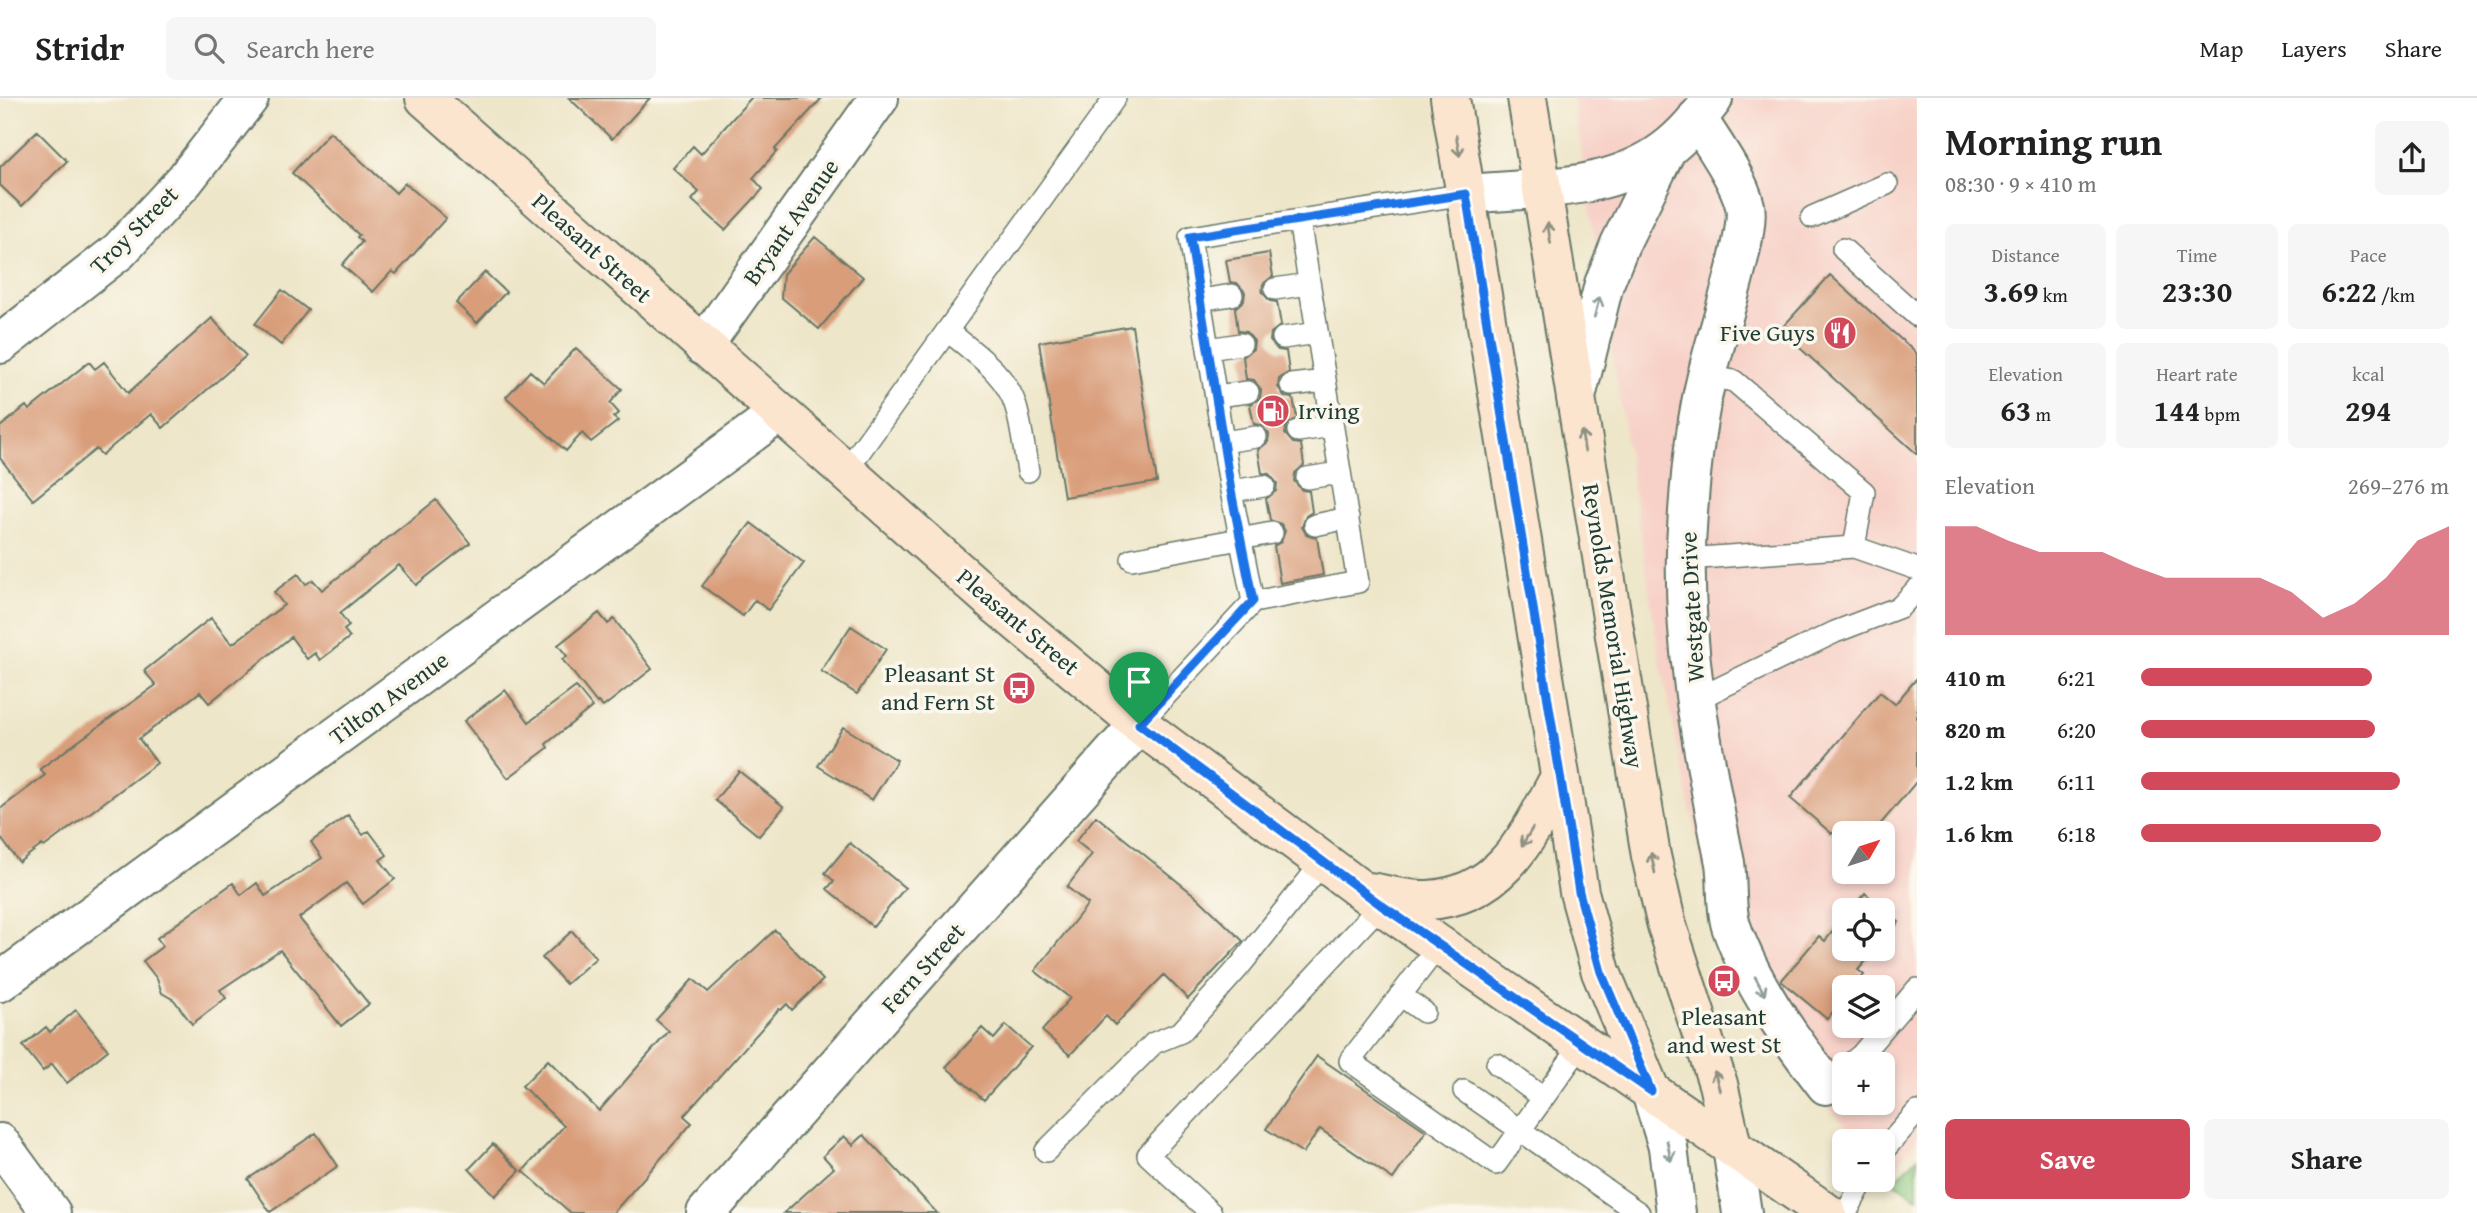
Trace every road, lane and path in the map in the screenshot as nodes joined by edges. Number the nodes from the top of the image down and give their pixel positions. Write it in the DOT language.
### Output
graph roads {
  1 [pos="249,98"];
  2 [pos="425,98"];
  3 [pos="879,98"];
  4 [pos="1115,98"];
  5 [pos="1450,98"];
  6 [pos="1528,98"];
  7 [pos="1706,108"];
  8 [pos="1667,149"];
  9 [pos="1887,184"];
  10 [pos="1542,187"];
  11 [pos="1466,194"];
  12 [pos="1812,217"];
  13 [pos="1298,220"];
  14 [pos="1843,249"];
  15 [pos="1309,284"];
  16 [pos="1275,289"];
  17 [pos="1233,295"];
  18 [pos="1200,300"];
  19 [pos="1917,316"];
  20 [pos="948,331"];
  21 [pos="1317,333"];
  22 [pos="1283,338"];
  23 [pos="0,344"];
  24 [pos="1241,344"];
  25 [pos="703,346"];
  26 [pos="1208,349"];
  27 [pos="1706,376"];
  28 [pos="1325,381"];
  29 [pos="1292,385"];
  30 [pos="1248,392"];
  31 [pos="1216,396"];
  32 [pos="1576,397"];
  33 [pos="779,413"];
  34 [pos="1332,426"];
  35 [pos="1298,430"];
  36 [pos="1256,437"];
  37 [pos="1223,442"];
  38 [pos="1028,471"];
  39 [pos="845,472"];
  40 [pos="1340,473"];
  41 [pos="1307,478"];
  42 [pos="1264,486"];
  43 [pos="1231,491"];
  44 [pos="1348,518"];
  45 [pos="1315,525"];
  46 [pos="1272,533"];
  47 [pos="1242,539"];
  48 [pos="1854,547"];
  49 [pos="1132,559"];
  50 [pos="1686,559"];
  51 [pos="1917,569"];
  52 [pos="1917,589"];
  53 [pos="1253,601"];
  54 [pos="1697,699"];
  55 [pos="1139,724"];
  56 [pos="1559,777"];
  57 [pos="1323,862"];
  58 [pos="1372,898"];
  59 [pos="1439,945"];
  60 [pos="0,982"];
  61 [pos="1917,989"];
  62 [pos="1400,995"];
  63 [pos="1424,1012"];
  64 [pos="1582,1044"];
  65 [pos="1864,1052"];
  66 [pos="1497,1065"];
  67 [pos="1832,1068"];
  68 [pos="1464,1091"];
  69 [pos="1651,1091"];
  70 [pos="1543,1098"];
  71 [pos="1917,1112"];
  72 [pos="1520,1130"];
  73 [pos="1895,1137"];
  74 [pos="0,1143"];
  75 [pos="1732,1147"];
  76 [pos="1046,1151"];
  77 [pos="1857,1192"];
  78 [pos="51,1213"];
  79 [pos="706,1213"];
  80 [pos="1211,1213"];
  81 [pos="1639,1213"];
  82 [pos="1676,1213"];
  83 [pos="1742,1213"];
  84 [pos="1827,1213"];
  85 [pos="1846,1213"];
  1 -- 23 [label="street, Troy Street"];
  2 -- 25 [label="main road, Pleasant Street"];
  3 -- 25 [label="street, Bryant Avenue"];
  4 -- 20 [label="lane"];
  5 -- 11 [label="main road, one-way"];
  6 -- 10 [label="main road, Reynolds Memorial Highway"];
  7 -- 8 [label="street, Westgate Drive"];
  7 -- 27 [label="street, Westgate Drive"];
  8 -- 10 [label="street, Westgate Drive"];
  32 -- 8 [label="street, one-way"];
  9 -- 12 [label="lane"];
  10 -- 11 [label="street, Westgate Drive"];
  32 -- 10 [label="main road, Reynolds Memorial Highway, one-way"];
  11 -- 13 [label="lane"];
  11 -- 56 [label="main road"];
  13 -- 15 [label="lane"];
  13 -- 18 [label="lane"];
  14 -- 19 [label="lane"];
  15 -- 16 [label="lane"];
  15 -- 21 [label="lane"];
  17 -- 18 [label="lane"];
  18 -- 26 [label="lane"];
  20 -- 38 [label="lane"];
  20 -- 39 [label="lane"];
  21 -- 22 [label="lane"];
  21 -- 28 [label="lane"];
  24 -- 26 [label="lane"];
  25 -- 33 [label="main road, Pleasant Street"];
  26 -- 31 [label="lane"];
  27 -- 48 [label="lane"];
  27 -- 50 [label="street, Westgate Drive"];
  28 -- 29 [label="lane"];
  28 -- 34 [label="lane"];
  30 -- 31 [label="lane"];
  31 -- 37 [label="lane"];
  75 -- 32 [label="main road, Reynolds Memorial Highway, one-way"];
  33 -- 39 [label="main road, Pleasant Street"];
  33 -- 60 [label="street, Tilton Avenue"];
  34 -- 35 [label="lane"];
  34 -- 40 [label="lane"];
  36 -- 37 [label="lane"];
  37 -- 43 [label="lane"];
  39 -- 55 [label="main road, Pleasant Street"];
  40 -- 41 [label="lane"];
  40 -- 44 [label="lane"];
  42 -- 43 [label="lane"];
  43 -- 47 [label="lane"];
  44 -- 45 [label="lane"];
  44 -- 53 [label="lane"];
  46 -- 47 [label="lane"];
  47 -- 49 [label="lane"];
  47 -- 53 [label="lane"];
  48 -- 50 [label="lane"];
  48 -- 51 [label="lane"];
  50 -- 54 [label="street, Westgate Drive"];
  52 -- 54 [label="lane"];
  53 -- 55 [label="lane"];
  54 -- 67 [label="street, Westgate Drive, one-way"];
  55 -- 57 [label="main road, Pleasant Street"];
  55 -- 79 [label="street, Fern Street"];
  56 -- 58 [label="main road, one-way"];
  56 -- 69 [label="main road"];
  57 -- 58 [label="main road, Pleasant Street"];
  57 -- 76 [label="lane"];
  58 -- 59 [label="main road, Pleasant Street"];
  58 -- 80 [label="lane"];
  59 -- 62 [label="lane"];
  59 -- 64 [label="main road, Pleasant Street"];
  61 -- 65 [label="lane"];
  62 -- 63 [label="lane"];
  62 -- 72 [label="lane"];
  64 -- 69 [label="main road, Pleasant Street"];
  64 -- 70 [label="lane"];
  66 -- 70 [label="lane"];
  68 -- 72 [label="lane"];
  69 -- 75 [label="main road, Pleasant Street"];
  69 -- 82 [label="street, one-way"];
  70 -- 72 [label="lane"];
  71 -- 73 [label="lane"];
  72 -- 81 [label="lane"];
  74 -- 78 [label="street"];
  75 -- 83 [label="street"];
  75 -- 84 [label="main road, Pleasant Street"];
  77 -- 85 [label="lane"];
}
